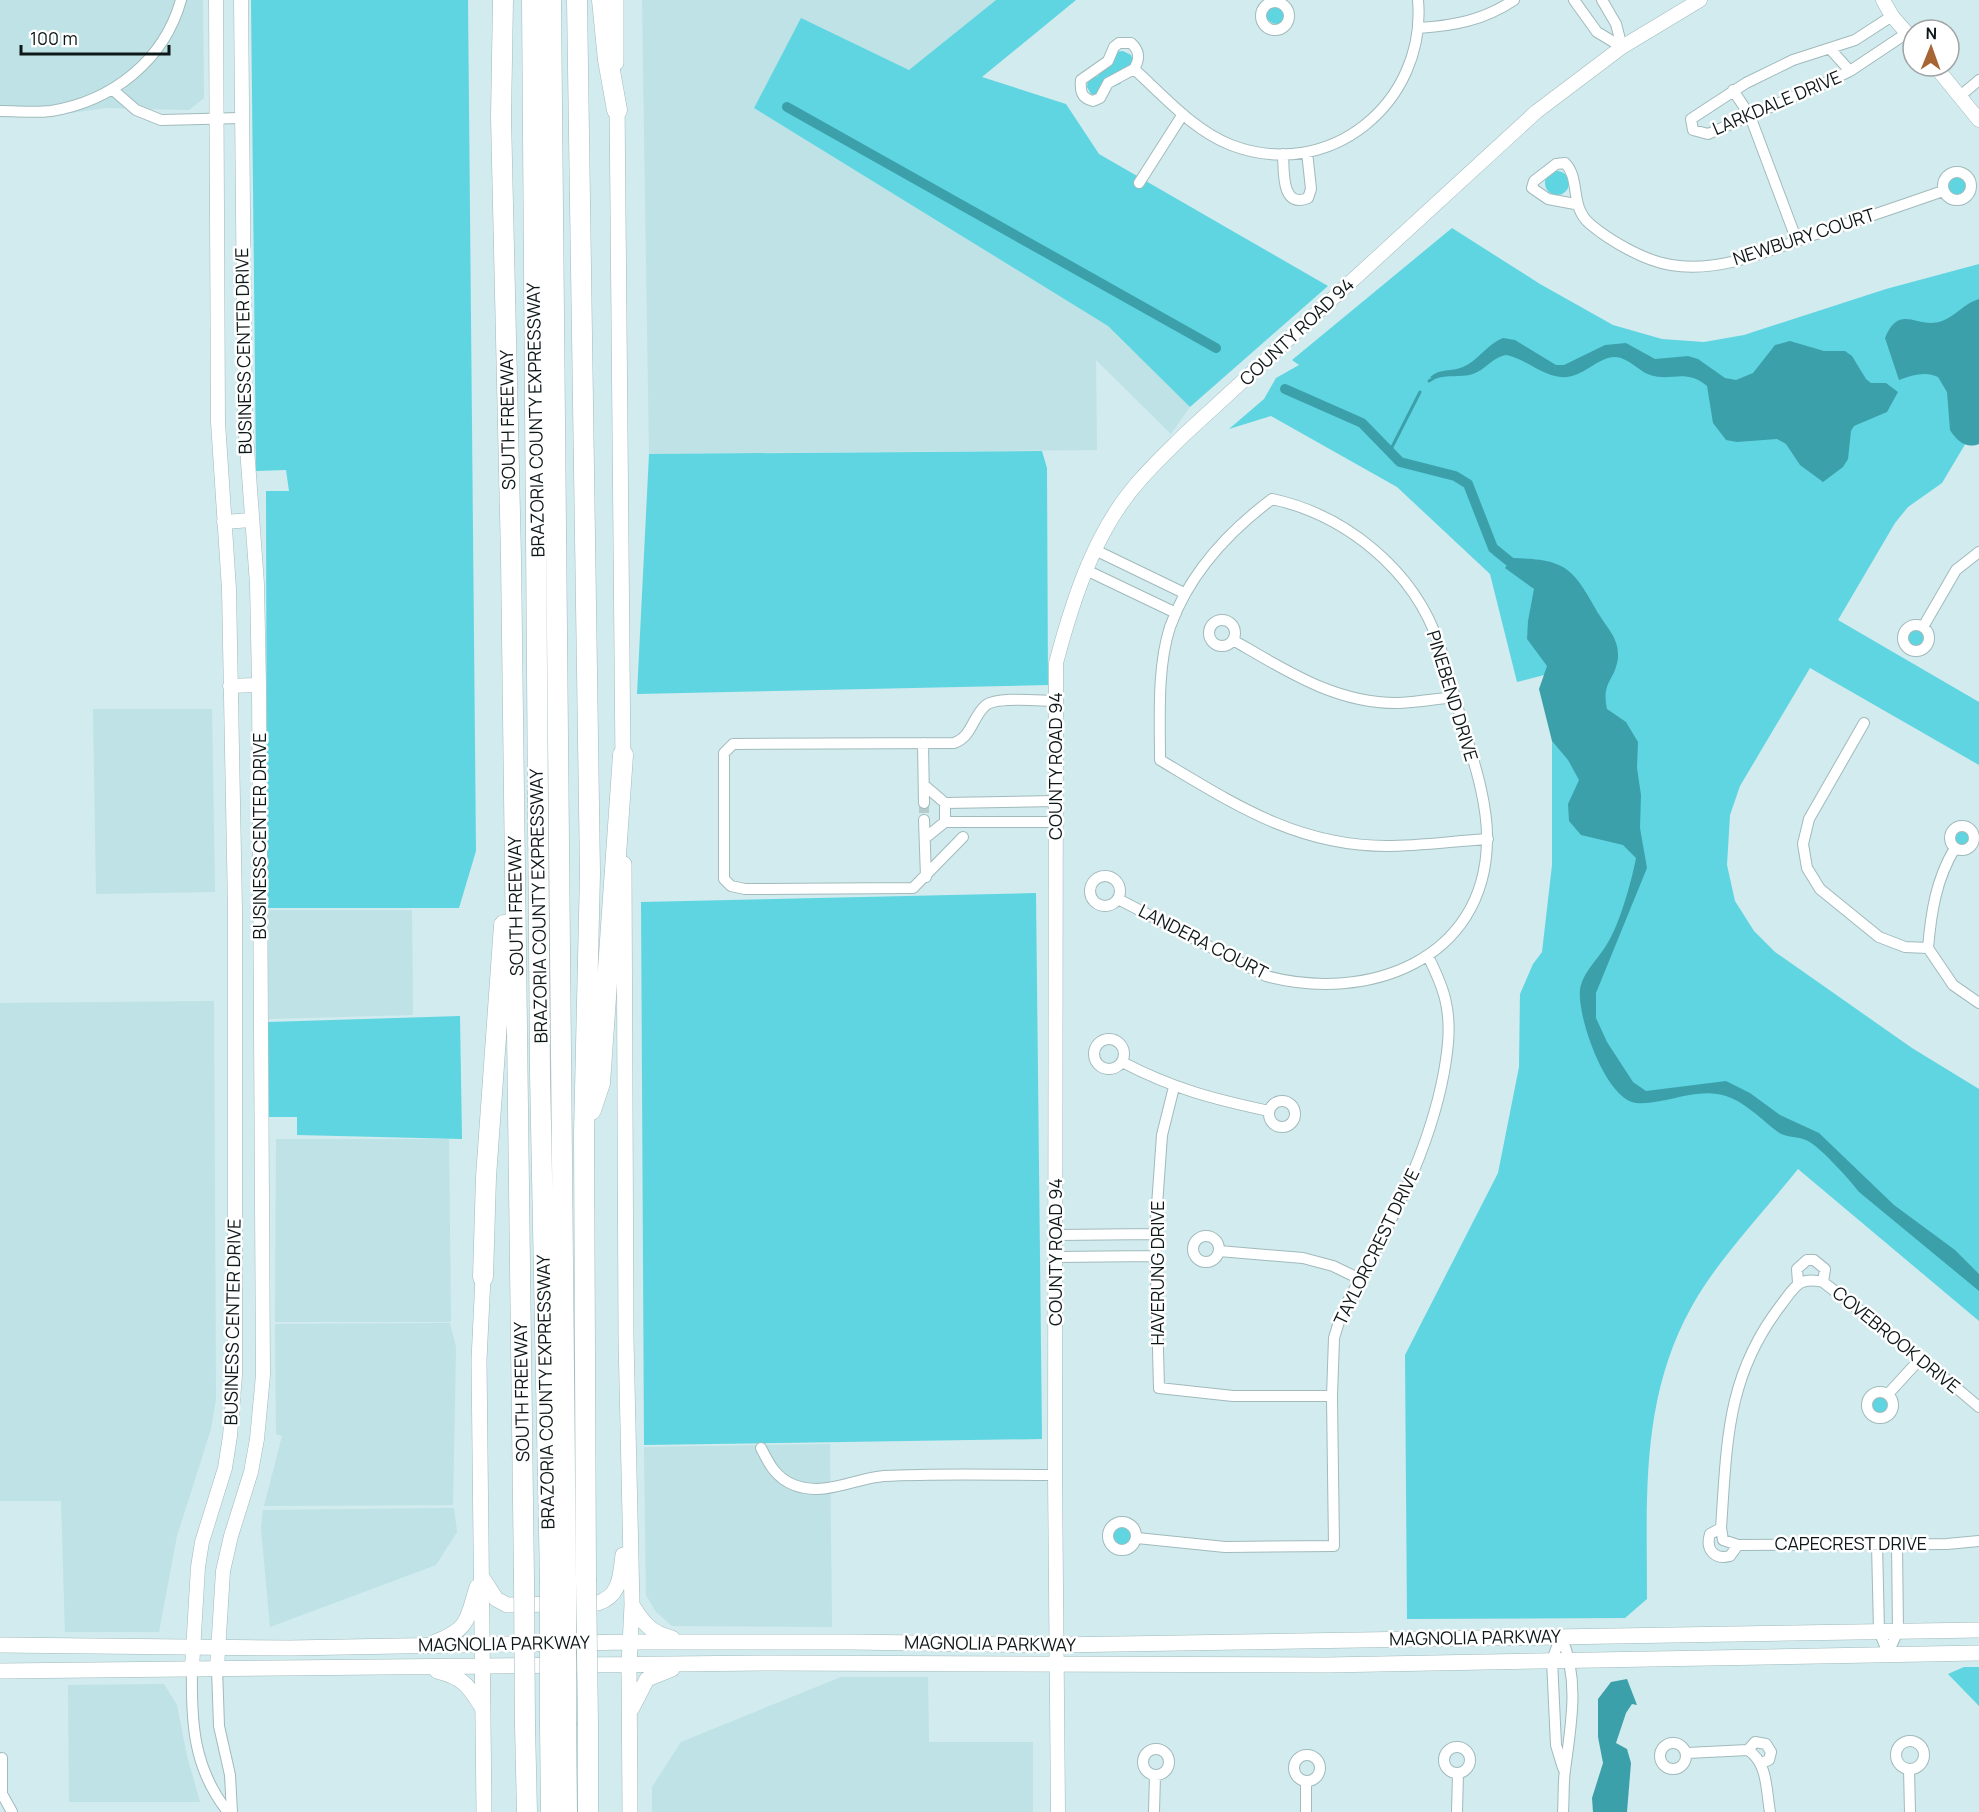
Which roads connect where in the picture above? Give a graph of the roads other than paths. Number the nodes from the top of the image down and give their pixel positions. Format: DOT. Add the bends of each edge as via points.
graph roads {
  1 [pos="181,0"];
  2 [pos="216,0"];
  3 [pos="241,0"];
  4 [pos="491,0"];
  5 [pos="503,0"];
  6 [pos="512,0"];
  7 [pos="532,0"];
  8 [pos="551,0"];
  9 [pos="562,0"];
  10 [pos="577,0"];
  11 [pos="602,0"];
  12 [pos="616,0"];
  13 [pos="1418,0"];
  14 [pos="1514,0"];
  15 [pos="1574,0"];
  16 [pos="1602,0"];
  17 [pos="1700,0"];
  18 [pos="1880,1"];
  19 [pos="1892,16"];
  20 [pos="1901,26"];
  21 [pos="1418,28"];
  22 [pos="1901,41"];
  23 [pos="1622,47"];
  24 [pos="1831,50"];
  25 [pos="1134,69"];
  26 [pos="1850,71"];
  27 [pos="1945,78"];
  28 [pos="1979,80"];
  29 [pos="112,89"];
  30 [pos="1733,90"];
  31 [pos="1960,96"];
  32 [pos="617,110"];
  33 [pos="0,111"];
  34 [pos="1182,114"];
  35 [pos="1750,116"];
  36 [pos="501,117"];
  37 [pos="241,118"];
  38 [pos="217,120"];
  39 [pos="1979,120"];
  40 [pos="1306,152"];
  41 [pos="1283,154"];
  42 [pos="1139,183"];
  43 [pos="1943,191"];
  44 [pos="1575,204"];
  45 [pos="1797,241"];
  46 [pos="578,245"];
  47 [pos="251,520"];
  48 [pos="224,522"];
  49 [pos="1095,550"];
  50 [pos="1979,552"];
  51 [pos="1086,570"];
  52 [pos="1184,593"];
  53 [pos="1176,613"];
  54 [pos="1923,627"];
  55 [pos="1233,640"];
  56 [pos="259,685"];
  57 [pos="230,686"];
  58 [pos="1455,697"];
  59 [pos="1056,701"];
  60 [pos="513,710"];
  61 [pos="1864,723"];
  62 [pos="923,743"];
  63 [pos="623,755"];
  64 [pos="924,785"];
  65 [pos="1056,801"];
  66 [pos="924,803"];
  67 [pos="945,803"];
  68 [pos="924,820"];
  69 [pos="945,822"];
  70 [pos="1056,822"];
  71 [pos="963,837"];
  72 [pos="925,838"];
  73 [pos="1488,839"];
  74 [pos="1955,848"];
  75 [pos="926,877"];
  76 [pos="1118,898"];
  77 [pos="235,909"];
  78 [pos="261,915"];
  79 [pos="1928,948"];
  80 [pos="1428,956"];
  81 [pos="1979,1003"];
  82 [pos="1122,1062"];
  83 [pos="1174,1087"];
  84 [pos="1269,1111"];
  85 [pos="584,1133"];
  86 [pos="236,1138"];
  87 [pos="261,1138"];
  88 [pos="1155,1234"];
  89 [pos="1056,1235"];
  90 [pos="1219,1251"];
  91 [pos="1155,1256"];
  92 [pos="1056,1257"];
  93 [pos="483,1277"];
  94 [pos="1360,1279"];
  95 [pos="1798,1282"];
  96 [pos="1823,1282"];
  97 [pos="1921,1358"];
  98 [pos="235,1375"];
  99 [pos="263,1375"];
  100 [pos="1888,1394"];
  101 [pos="1332,1396"];
  102 [pos="1979,1407"];
  103 [pos="761,1448"];
  104 [pos="1055,1475"];
  105 [pos="631,1520"];
  106 [pos="1721,1528"];
  107 [pos="1137,1538"];
  108 [pos="1979,1541"];
  109 [pos="1877,1544"];
  110 [pos="1897,1544"];
  111 [pos="1738,1545"];
  112 [pos="481,1575"];
  113 [pos="558,1581"];
  114 [pos="632,1605"];
  115 [pos="1979,1630"];
  116 [pos="1878,1631"];
  117 [pos="1898,1631"];
  118 [pos="1561,1636"];
  119 [pos="1305,1641"];
  120 [pos="629,1642"];
  121 [pos="690,1643"];
  122 [pos="924,1643"];
  123 [pos="482,1644"];
  124 [pos="0,1645"];
  125 [pos="427,1645"];
  126 [pos="1057,1645"];
  127 [pos="192,1648"];
  128 [pos="217,1648"];
  129 [pos="1888,1653"];
  130 [pos="1979,1653"];
  131 [pos="1552,1660"];
  132 [pos="1571,1660"];
  133 [pos="857,1663"];
  134 [pos="690,1664"];
  135 [pos="1057,1664"];
  136 [pos="1306,1664"];
  137 [pos="482,1665"];
  138 [pos="629,1665"];
  139 [pos="419,1667"];
  140 [pos="192,1668"];
  141 [pos="217,1668"];
  142 [pos="0,1671"];
  143 [pos="483,1709"];
  144 [pos="629,1716"];
  145 [pos="558,1726"];
  146 [pos="1687,1753"];
  147 [pos="2,1758"];
  148 [pos="1909,1769"];
  149 [pos="1564,1772"];
  150 [pos="1458,1774"];
  151 [pos="1155,1775"];
  152 [pos="1306,1782"];
  153 [pos="12,1812"];
  154 [pos="230,1812"];
  155 [pos="484,1812"];
  156 [pos="526,1812"];
  157 [pos="551,1812"];
  158 [pos="567,1812"];
  159 [pos="588,1812"];
  160 [pos="630,1812"];
  161 [pos="1058,1812"];
  162 [pos="1154,1812"];
  163 [pos="1306,1812"];
  164 [pos="1457,1812"];
  165 [pos="1563,1812"];
  166 [pos="1770,1812"];
  167 [pos="1910,1812"];
  1 -- 29 [label="street" via="159,49 132,77"];
  2 -- 38 [label="street, BUSINESS CENTER DRIVE"];
  3 -- 37 [label="street, BUSINESS CENTER DRIVE"];
  4 -- 36 [label="highway"];
  5 -- 36 [label="highway, SOUTH FREEWAY"];
  6 -- 36 [label="highway"];
  7 -- 113 [label="highway, BRAZORIA COUNTY EXPRESSWAY" via="540,1050"];
  8 -- 113 [label="highway, BRAZORIA COUNTY EXPRESSWAY"];
  9 -- 46 [label="highway" via="569,219"];
  10 -- 46 [label="highway"];
  11 -- 32 [label="highway"];
  12 -- 32 [label="main road"];
  13 -- 21 [label="street"];
  14 -- 21 [label="street" via="1481,19"];
  15 -- 23 [label="street" via="1597,32"];
  16 -- 23 [label="street" via="1616,24"];
  17 -- 23 [label="street, COUNTY ROAD 94"];
  18 -- 19 [label="street"];
  19 -- 20 [label="street"];
  19 -- 24 [label="street, LARKDALE DRIVE"];
  21 -- 40 [label="street" via="1404,79 1382,111 1341,141"];
  22 -- 26 [label="street, LARKDALE DRIVE"];
  23 -- 49 [label="street, COUNTY ROAD 94" via="1536,112 1185,434 1138,481"];
  24 -- 26 [label="street, LARKDALE DRIVE"];
  24 -- 30 [label="street, LARKDALE DRIVE" via="1793,60"];
  25 -- 25 [label="street" via="1108,82 1100,98 1086,99 1081,92 1084,75 1108,61 1119,43 1131,43 1137,48 1139,57"];
  25 -- 34 [label="street"];
  26 -- 35 [label="street, LARKDALE DRIVE"];
  27 -- 31 [label="street"];
  28 -- 31 [label="street"];
  29 -- 33 [label="street" via="62,109"];
  29 -- 38 [label="street" via="136,110 161,120"];
  30 -- 35 [label="street"];
  30 -- 35 [label="street, LARKDALE DRIVE" via="1691,119 1693,130 1708,134"];
  31 -- 39 [label="street"];
  32 -- 63 [label="main road"];
  34 -- 41 [label="street" via="1231,145"];
  34 -- 42 [label="street"];
  35 -- 45 [label="street"];
  36 -- 60 [label="highway, SOUTH FREEWAY"];
  37 -- 38 [label="street"];
  37 -- 47 [label="street, BUSINESS CENTER DRIVE" via="245,421"];
  38 -- 48 [label="street, BUSINESS CENTER DRIVE" via="218,422"];
  40 -- 41 [label="street"];
  40 -- 41 [label="street" via="1311,189 1308,198 1301,201 1286,192"];
  43 -- 45 [label="street, NEWBURY COURT"];
  44 -- 44 [label="street" via="1571,169 1565,163 1556,164 1534,181 1532,188 1539,196"];
  44 -- 45 [label="street, NEWBURY COURT" via="1589,223 1645,259 1671,265 1697,267 1741,261"];
  46 -- 85 [label="highway" via="590,862"];
  47 -- 48 [label="street"];
  47 -- 56 [label="street, BUSINESS CENTER DRIVE"];
  48 -- 57 [label="street, BUSINESS CENTER DRIVE"];
  49 -- 51 [label="street, COUNTY ROAD 94"];
  49 -- 52 [label="street"];
  50 -- 54 [label="street" via="1956,570"];
  51 -- 53 [label="street"];
  51 -- 59 [label="street, COUNTY ROAD 94" via="1056,663"];
  52 -- 53 [label="street"];
  52 -- 58 [label="street, PINEBEND DRIVE" via="1230,534 1272,499 1302,505 1343,526 1398,575 1430,623"];
  53 -- 73 [label="street" via="1162,674 1160,760 1261,819 1307,835 1387,846"];
  55 -- 58 [label="street" via="1304,681 1348,697 1399,703"];
  56 -- 57 [label="street"];
  56 -- 78 [label="street, BUSINESS CENTER DRIVE"];
  57 -- 77 [label="street, BUSINESS CENTER DRIVE"];
  58 -- 73 [label="street, PINEBEND DRIVE" via="1473,761"];
  59 -- 62 [label="street" via="996,701 986,705 963,740"];
  59 -- 65 [label="street, COUNTY ROAD 94"];
  60 -- 93 [label="highway"];
  60 -- 156 [label="highway, SOUTH FREEWAY, bridge"];
  61 -- 79 [label="street" via="1809,819 1803,844 1807,868 1820,889 1879,937 1905,947"];
  62 -- 64 [label="street"];
  62 -- 75 [label="street" via="733,744 724,753 724,879 731,886 744,889 914,888"];
  63 -- 85 [label="highway" via="600,1083"];
  63 -- 105 [label="main road" via="626,1338"];
  64 -- 66 [label="street"];
  64 -- 67 [label="street"];
  65 -- 67 [label="street"];
  65 -- 70 [label="street, COUNTY ROAD 94"];
  67 -- 69 [label="street"];
  68 -- 72 [label="street"];
  69 -- 70 [label="street"];
  69 -- 72 [label="street"];
  70 -- 89 [label="street, COUNTY ROAD 94"];
  71 -- 75 [label="street"];
  72 -- 75 [label="street"];
  73 -- 80 [label="street, PINEBEND DRIVE" via="1483,876 1469,911 1444,943"];
  74 -- 79 [label="street" via="1937,889"];
  76 -- 80 [label="street, LANDERA COURT" via="1247,968 1289,982 1357,983 1401,970"];
  77 -- 78 [label="street"];
  77 -- 86 [label="street, BUSINESS CENTER DRIVE"];
  78 -- 87 [label="street, BUSINESS CENTER DRIVE"];
  79 -- 81 [label="street" via="1953,985"];
  80 -- 94 [label="street, TAYLORCREST DRIVE" via="1440,979 1449,1023 1442,1084 1412,1178"];
  82 -- 83 [label="street"];
  83 -- 84 [label="street" via="1228,1104"];
  83 -- 88 [label="street, HAVERUNG DRIVE" via="1162,1135"];
  85 -- 159 [label="highway, bridge"];
  86 -- 87 [label="street"];
  86 -- 98 [label="street, BUSINESS CENTER DRIVE"];
  87 -- 99 [label="street, BUSINESS CENTER DRIVE"];
  88 -- 89 [label="street"];
  88 -- 91 [label="street, HAVERUNG DRIVE"];
  89 -- 92 [label="street, COUNTY ROAD 94"];
  90 -- 94 [label="street" via="1304,1258"];
  91 -- 92 [label="street"];
  91 -- 101 [label="street, HAVERUNG DRIVE" via="1159,1388 1233,1396"];
  92 -- 104 [label="street, COUNTY ROAD 94"];
  93 -- 112 [label="main road" via="479,1360"];
  94 -- 101 [label="street, TAYLORCREST DRIVE" via="1336,1328"];
  95 -- 96 [label="street, COVEBROOK DRIVE"];
  95 -- 96 [label="street" via="1797,1269 1807,1260 1821,1263 1825,1269"];
  95 -- 106 [label="street" via="1762,1333 1740,1380 1728,1433"];
  96 -- 97 [label="street, COVEBROOK DRIVE"];
  97 -- 100 [label="street"];
  97 -- 102 [label="street, COVEBROOK DRIVE"];
  98 -- 99 [label="street"];
  98 -- 127 [label="street, BUSINESS CENTER DRIVE" via="225,1468 198,1567"];
  99 -- 128 [label="street, BUSINESS CENTER DRIVE" via="251,1472 223,1571"];
  101 -- 107 [label="street, TAYLORCREST DRIVE" via="1334,1546 1225,1546"];
  103 -- 104 [label="street" via="772,1470 803,1487 841,1488 886,1476"];
  104 -- 126 [label="street, COUNTY ROAD 94"];
  105 -- 112 [label="main road" via="621,1578 609,1599 598,1604 507,1605 496,1599"];
  105 -- 114 [label="main road"];
  106 -- 111 [label="street, CAPECREST DRIVE" via="1723,1540"];
  106 -- 111 [label="street" via="1714,1530 1708,1541 1712,1553 1724,1558"];
  108 -- 110 [label="street, CAPECREST DRIVE"];
  109 -- 110 [label="street, CAPECREST DRIVE"];
  109 -- 111 [label="street, CAPECREST DRIVE"];
  109 -- 116 [label="street"];
  110 -- 117 [label="street"];
  112 -- 123 [label="main road"];
  112 -- 125 [label="main road" via="463,1628"];
  113 -- 145 [label="highway, BRAZORIA COUNTY EXPRESSWAY, bridge"];
  114 -- 120 [label="main road"];
  114 -- 121 [label="main road" via="644,1624 658,1635"];
  115 -- 117 [label="main road, MAGNOLIA PARKWAY"];
  116 -- 117 [label="main road, MAGNOLIA PARKWAY"];
  116 -- 118 [label="main road, MAGNOLIA PARKWAY"];
  116 -- 129 [label="street"];
  117 -- 129 [label="street"];
  118 -- 119 [label="main road, MAGNOLIA PARKWAY"];
  118 -- 131 [label="street"];
  118 -- 132 [label="street"];
  119 -- 126 [label="main road, MAGNOLIA PARKWAY"];
  119 -- 136 [label="main road"];
  120 -- 121 [label="main road, MAGNOLIA PARKWAY"];
  120 -- 123 [label="main road, MAGNOLIA PARKWAY"];
  120 -- 138 [label="main road"];
  121 -- 122 [label="main road, MAGNOLIA PARKWAY"];
  122 -- 126 [label="main road, MAGNOLIA PARKWAY"];
  122 -- 133 [label="main road" via="870,1652"];
  123 -- 125 [label="main road, MAGNOLIA PARKWAY"];
  123 -- 137 [label="main road"];
  124 -- 127 [label="main road, MAGNOLIA PARKWAY"];
  125 -- 128 [label="main road, MAGNOLIA PARKWAY"];
  126 -- 135 [label="street, COUNTY ROAD 94"];
  127 -- 128 [label="main road, MAGNOLIA PARKWAY"];
  127 -- 140 [label="street, BUSINESS CENTER DRIVE"];
  128 -- 141 [label="street, BUSINESS CENTER DRIVE"];
  129 -- 130 [label="main road, MAGNOLIA PARKWAY"];
  129 -- 132 [label="main road, MAGNOLIA PARKWAY"];
  131 -- 132 [label="main road, MAGNOLIA PARKWAY"];
  131 -- 136 [label="main road, MAGNOLIA PARKWAY"];
  131 -- 149 [label="street" via="1556,1745"];
  132 -- 149 [label="street" via="1571,1726"];
  133 -- 134 [label="main road, MAGNOLIA PARKWAY"];
  133 -- 135 [label="main road, MAGNOLIA PARKWAY"];
  134 -- 138 [label="main road, MAGNOLIA PARKWAY"];
  134 -- 144 [label="main road" via="647,1679"];
  135 -- 136 [label="main road, MAGNOLIA PARKWAY"];
  135 -- 161 [label="street, COUNTY ROAD 94"];
  137 -- 138 [label="main road, MAGNOLIA PARKWAY"];
  137 -- 139 [label="main road, MAGNOLIA PARKWAY"];
  137 -- 143 [label="main road"];
  138 -- 144 [label="main road"];
  139 -- 141 [label="main road, MAGNOLIA PARKWAY"];
  139 -- 143 [label="main road" via="467,1683"];
  140 -- 141 [label="main road, MAGNOLIA PARKWAY"];
  140 -- 142 [label="main road, MAGNOLIA PARKWAY"];
  140 -- 154 [label="street" via="196,1746 211,1790"];
  141 -- 154 [label="street" via="219,1726 230,1775"];
  143 -- 155 [label="main road"];
  144 -- 160 [label="main road"];
  145 -- 157 [label="highway, BRAZORIA COUNTY EXPRESSWAY"];
  145 -- 158 [label="highway, BRAZORIA COUNTY EXPRESSWAY"];
  146 -- 166 [label="street" via="1748,1750 1755,1742 1766,1744 1772,1752 1769,1760 1761,1763"];
  147 -- 153 [label="street" via="2,1794"];
  148 -- 167 [label="street"];
  149 -- 165 [label="street"];
  150 -- 164 [label="street"];
  151 -- 162 [label="street"];
  152 -- 163 [label="street"];
}
